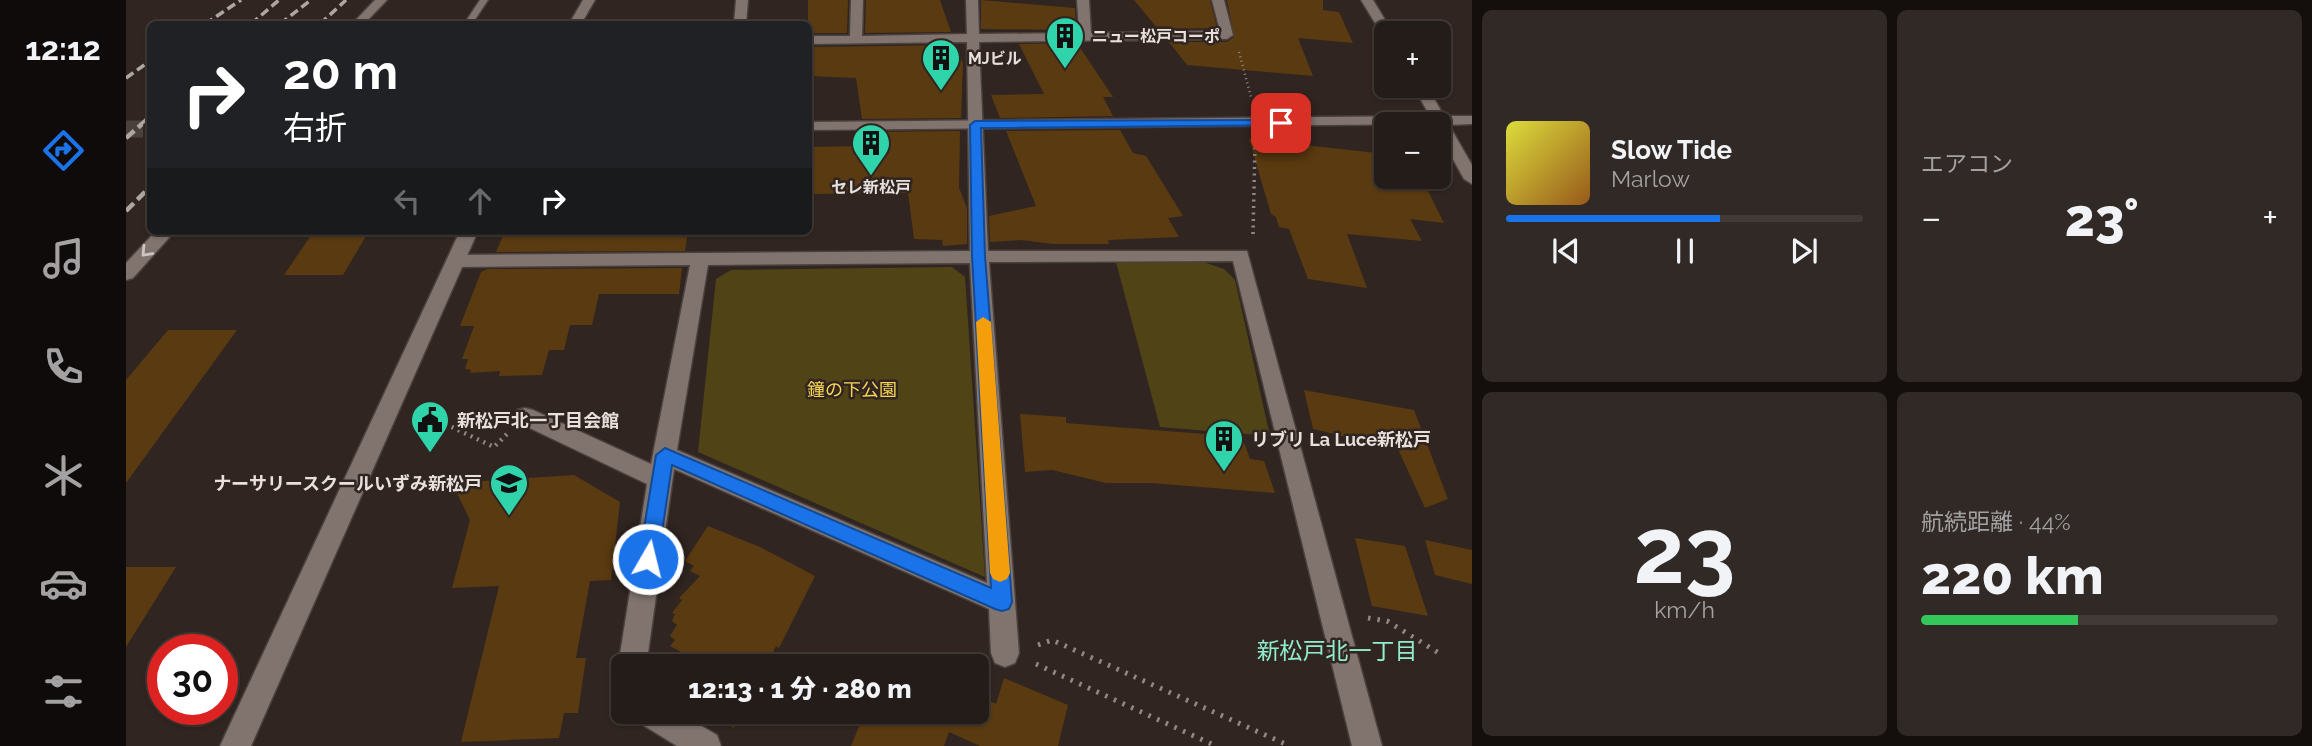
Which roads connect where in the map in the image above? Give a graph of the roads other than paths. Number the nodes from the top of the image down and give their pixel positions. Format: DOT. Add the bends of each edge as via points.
graph roads {
  1 [pos="381,0"];
  2 [pos="484,0"];
  3 [pos="589,0"];
  4 [pos="742,0"];
  5 [pos="857,0"];
  6 [pos="972,0"];
  7 [pos="1083,0"];
  8 [pos="1218,0"];
  9 [pos="1367,0"];
  10 [pos="361,21"];
  11 [pos="470,21"];
  12 [pos="578,21"];
  13 [pos="740,21"];
  14 [pos="1380,21"];
  15 [pos="1085,37"];
  16 [pos="973,39"];
  17 [pos="812,40"];
  18 [pos="856,40"];
  19 [pos="1472,120"];
  20 [pos="1451,121"];
  21 [pos="1374,122"];
  22 [pos="975,125"];
  23 [pos="812,126"];
  24 [pos="1451,142"];
  25 [pos="1472,179"];
  26 [pos="162,235"];
  27 [pos="467,235"];
  28 [pos="979,256"];
  29 [pos="700,259"];
  30 [pos="455,261"];
  31 [pos="126,274"];
  32 [pos="525,416"];
  33 [pos="662,467"];
  34 [pos="1002,602"];
  35 [pos="1005,653"];
  36 [pos="634,654"];
  37 [pos="668,724"];
  38 [pos="235,746"];
  39 [pos="706,746"];
  40 [pos="1367,746"];
  1 -- 10 [label="street"];
  2 -- 11 [label="lane"];
  3 -- 12 [label="street"];
  4 -- 13 [label="street"];
  5 -- 18 [label="street"];
  6 -- 16 [label="street"];
  7 -- 15 [label="street"];
  8 -- 15 [label="street" via="1227,34"];
  9 -- 14 [label="street"];
  15 -- 16 [label="street"];
  16 -- 18 [label="street"];
  16 -- 22 [label="street"];
  17 -- 18 [label="street"];
  19 -- 20 [label="street"];
  21 -- 22 [label="street"];
  22 -- 23 [label="street"];
  22 -- 28 [label="street"];
  24 -- 25 [label="street"];
  26 -- 31 [label="street, one-way"];
  27 -- 30 [label="street"];
  28 -- 29 [label="street"];
  28 -- 34 [label="street"];
  28 -- 40 [label="street" via="1241,255"];
  29 -- 30 [label="street"];
  29 -- 33 [label="street"];
  30 -- 38 [label="street"];
  32 -- 33 [label="street"];
  33 -- 34 [label="street"];
  33 -- 36 [label="street"];
  34 -- 35 [label="street"];
  37 -- 39 [label="street"];
}
